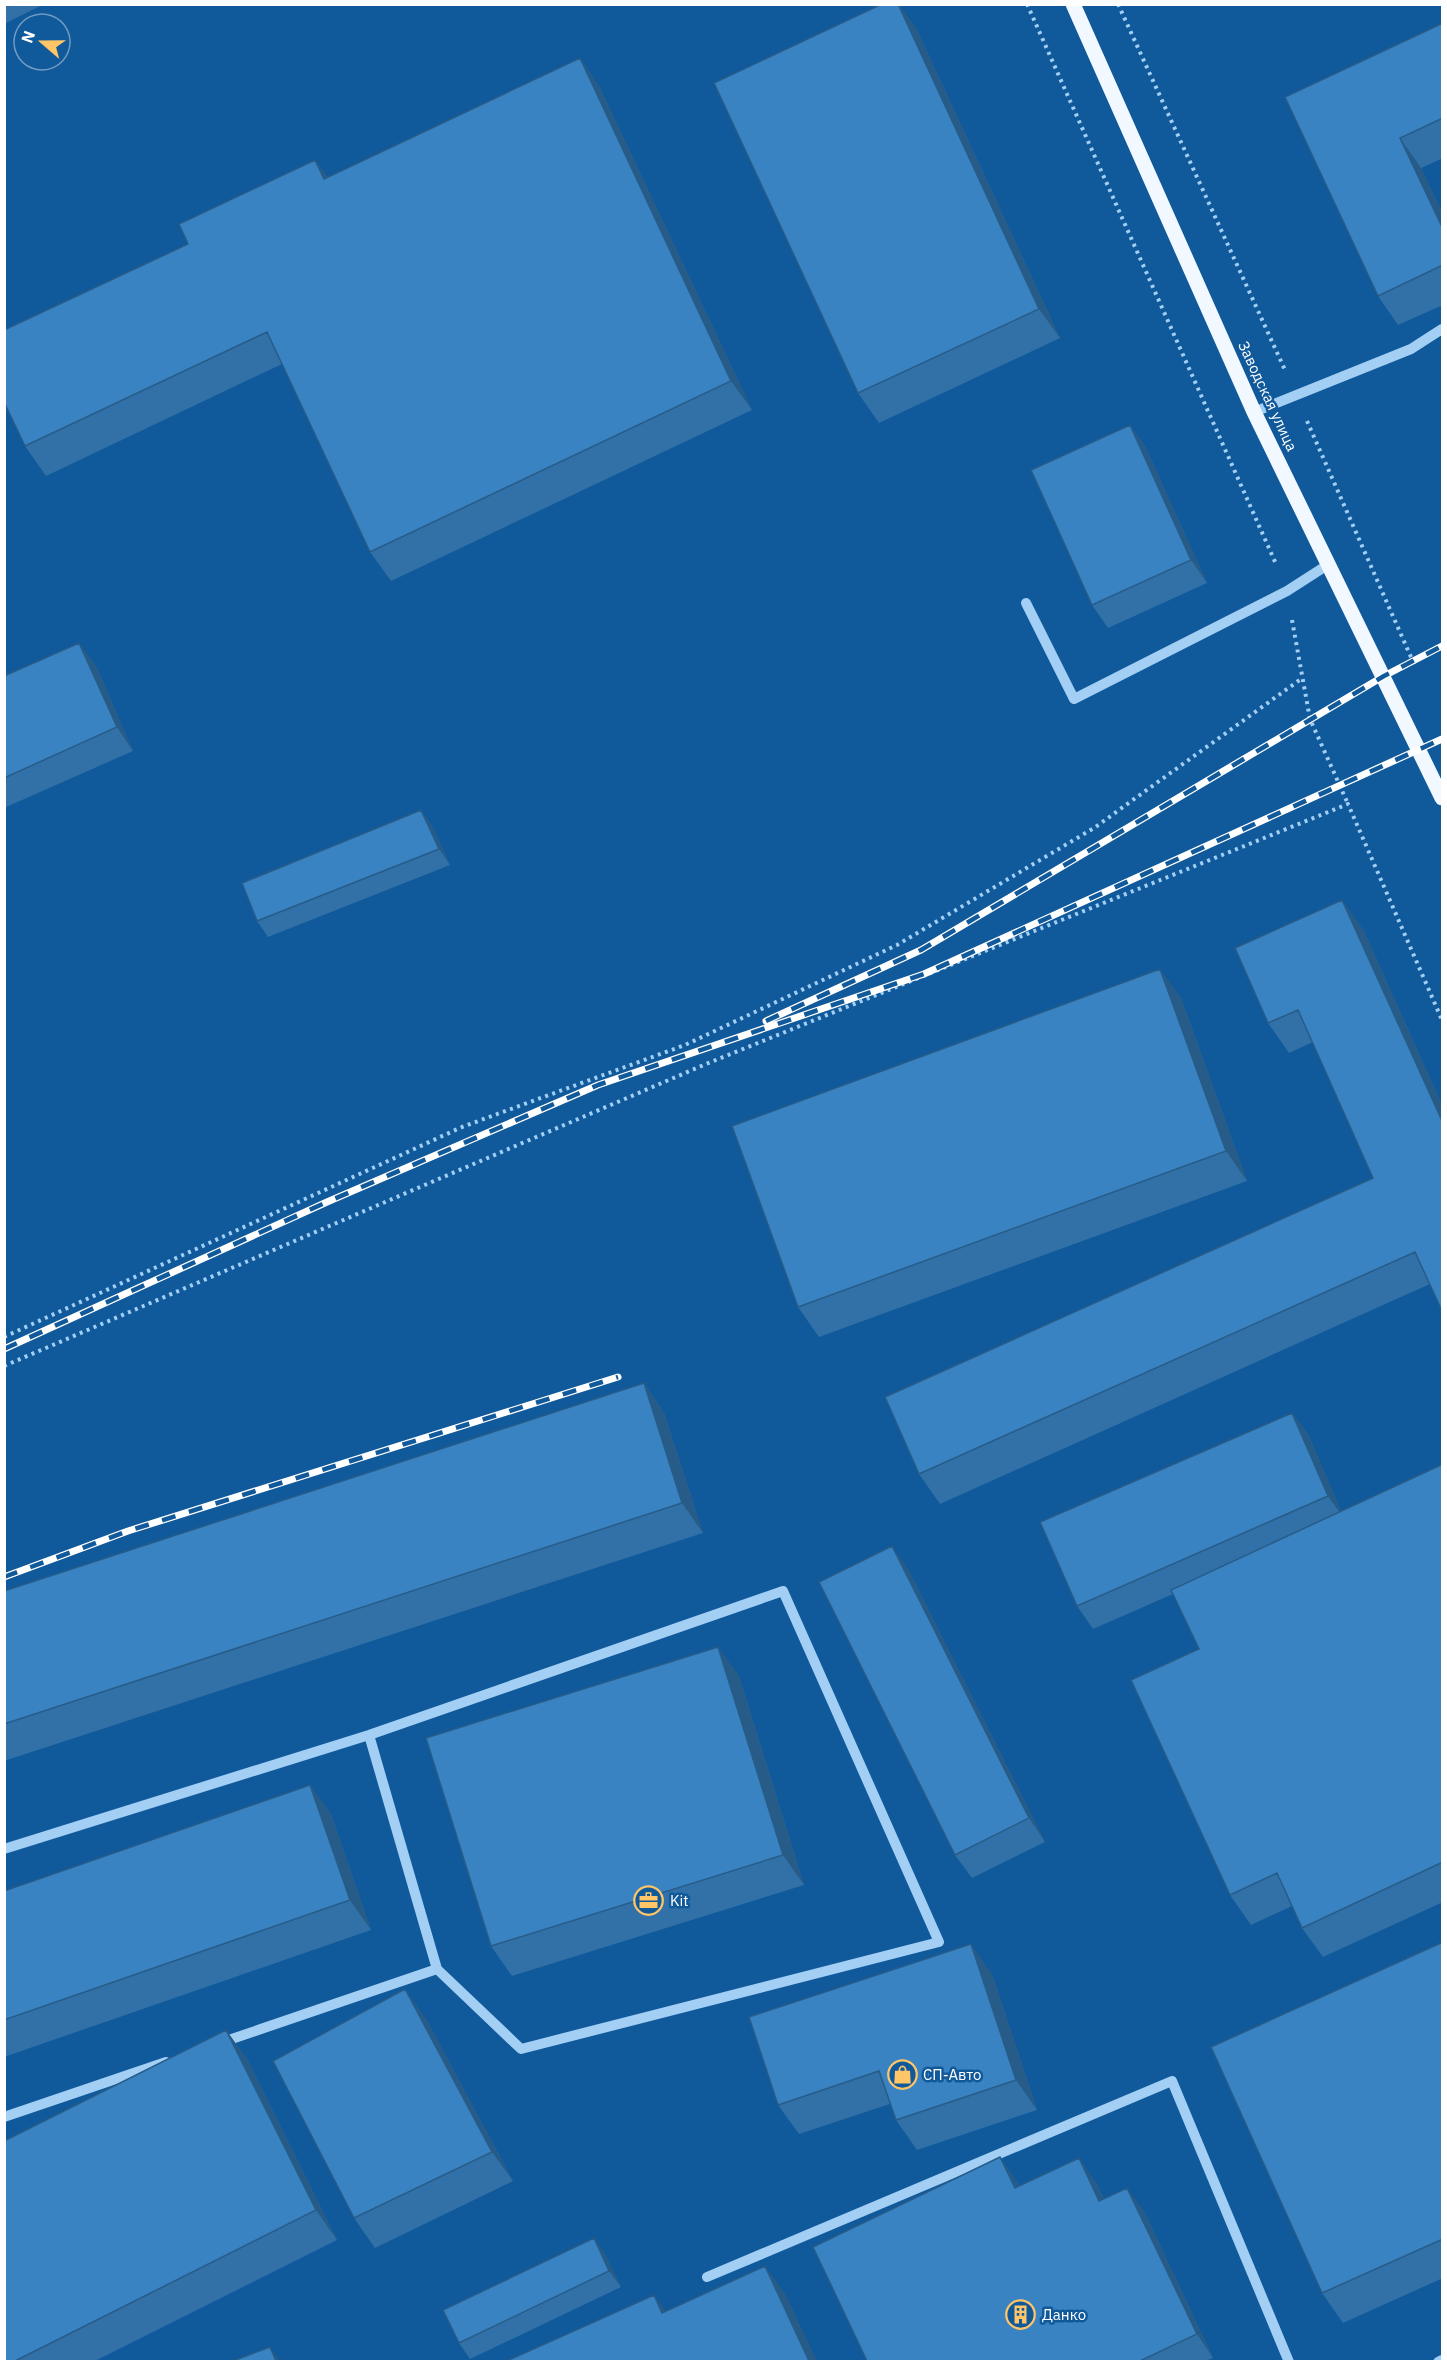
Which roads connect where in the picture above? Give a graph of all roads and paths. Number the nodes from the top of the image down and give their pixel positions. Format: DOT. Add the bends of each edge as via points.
graph roads {
  1 [pos="1027,4"];
  2 [pos="1073,4"];
  3 [pos="1443,329"];
  4 [pos="1254,412"];
  5 [pos="1329,564"];
  6 [pos="1287,591"];
  7 [pos="1026,603"];
  8 [pos="1301,679"];
  9 [pos="1443,798"];
  10 [pos="1348,804"];
  11 [pos="1443,1020"];
  12 [pos="4,1337"];
  13 [pos="4,1366"];
  14 [pos="369,1736"];
  15 [pos="4,1849"];
  16 [pos="436,1969"];
  17 [pos="204,2049"];
  18 [pos="182,2056"];
  19 [pos="4,2117"];
  20 [pos="707,2277"];
  21 [pos="1289,2361"];
  1 -- 6 [label="path"];
  2 -- 4 [label="main road, Заводская улица"];
  3 -- 4 [label="street" via="1410,350"];
  4 -- 5 [label="main road, Заводская улица"];
  5 -- 6 [label="street"];
  5 -- 9 [label="main road, Заводская улица"];
  6 -- 7 [label="street" via="1074,699"];
  6 -- 8 [label="path"];
  8 -- 10 [label="path" via="1310,719"];
  8 -- 12 [label="path" via="1094,828 897,945 685,1045 462,1127"];
  10 -- 11 [label="path"];
  10 -- 13 [label="path" via="706,1064"];
  14 -- 15 [label="street"];
  14 -- 16 [label="street"];
  14 -- 16 [label="street" via="783,1591 939,1942 521,2049"];
  16 -- 17 [label="street"];
  18 -- 19 [label="street"];
  20 -- 21 [label="street" via="1172,2081"];
}
